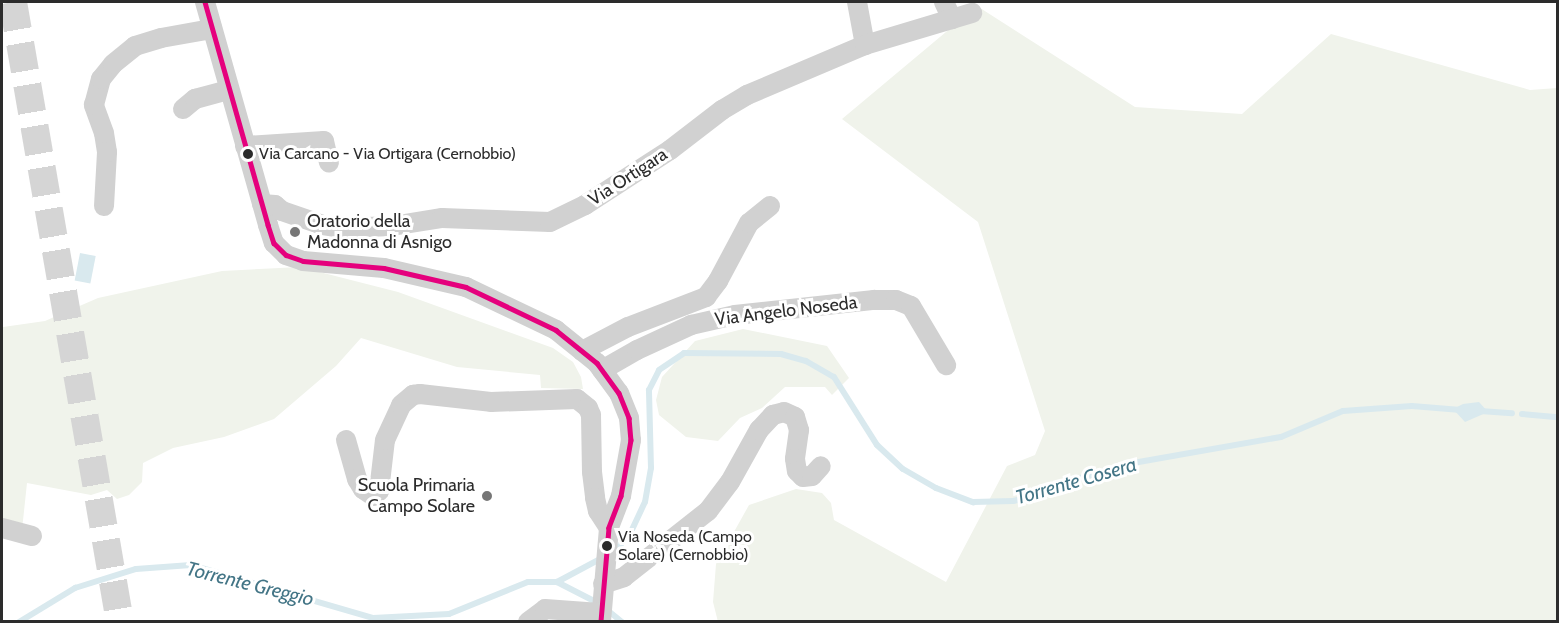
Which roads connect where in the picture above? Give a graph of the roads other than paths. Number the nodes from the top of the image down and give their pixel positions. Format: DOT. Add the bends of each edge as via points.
graph roads {
  1 [pos="205,2"];
  2 [pos="857,2"];
  3 [pos="948,10"];
  4 [pos="972,13"];
  5 [pos="212,29"];
  6 [pos="865,45"];
  7 [pos="230,90"];
  8 [pos="183,109"];
  9 [pos="245,146"];
  10 [pos="329,162"];
  11 [pos="262,204"];
  12 [pos="104,206"];
  13 [pos="770,206"];
  14 [pos="582,351"];
  15 [pos="946,365"];
  16 [pos="602,370"];
  17 [pos="346,440"];
  18 [pos="821,466"];
  19 [pos="2,528"];
  20 [pos="609,528"];
  21 [pos="32,536"];
  22 [pos="602,597"];
  23 [pos="528,621"];
  1 -- 5 [label="street"];
  2 -- 6 [label="street"];
  3 -- 4 [label="street, Via Ortigara"];
  3 -- 6 [label="street, Via Ortigara"];
  5 -- 7 [label="street"];
  5 -- 12 [label="street" via="135,46 113,63 101,79 93,105 107,152"];
  6 -- 11 [label="street, Via Ortigara" via="747,95 585,206 550,222 442,218 342,228"];
  7 -- 8 [label="street" via="195,99"];
  7 -- 9 [label="street"];
  9 -- 10 [label="street" via="324,141"];
  9 -- 11 [label="street"];
  11 -- 14 [label="street" via="274,243 303,261 384,268 466,287 556,330"];
  13 -- 14 [label="street" via="749,223 706,297 628,327"];
  14 -- 16 [label="street"];
  15 -- 16 [label="street, Via Angelo Noseda" via="911,306 896,300 874,300 735,315 691,325"];
  16 -- 20 [label="street" via="622,401 631,440 621,496"];
  17 -- 20 [label="street" via="357,479 373,496 379,491 386,440 401,405 413,395 491,402 577,399 591,415 594,489 598,511"];
  18 -- 22 [label="street" via="812,476 803,477 797,471 799,430 795,417 784,412 773,415 759,430 730,482 708,511"];
  19 -- 21 [label="street"];
  20 -- 22 [label="street"];
  22 -- 23 [label="street" via="545,609"];
}
